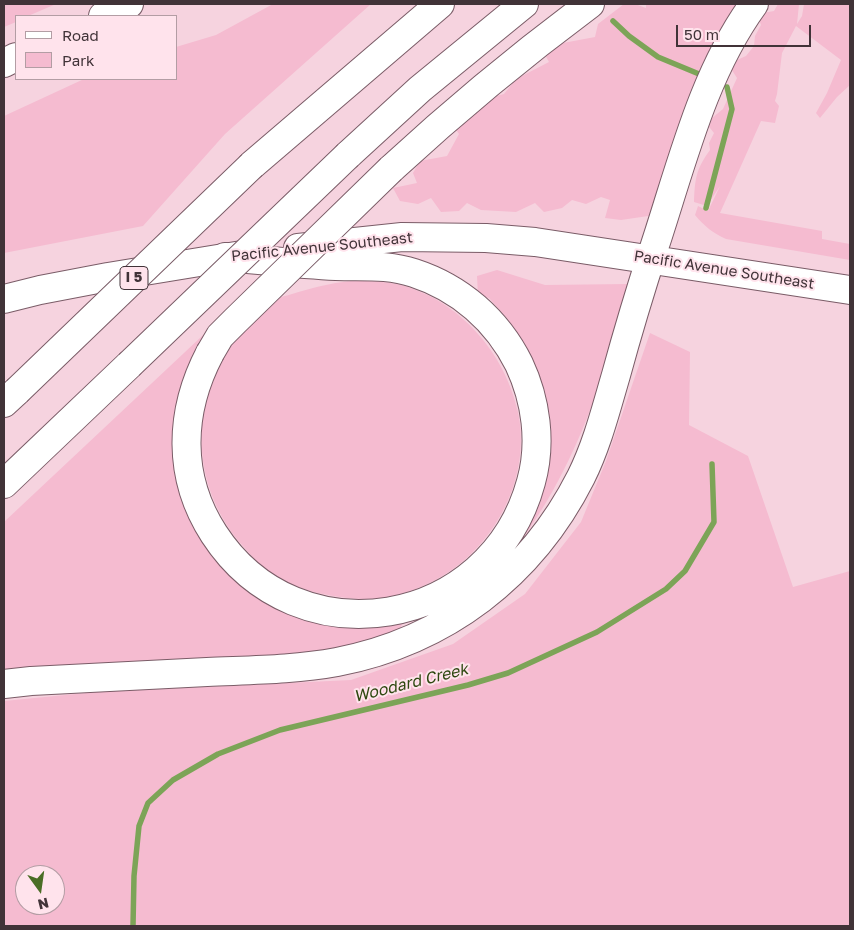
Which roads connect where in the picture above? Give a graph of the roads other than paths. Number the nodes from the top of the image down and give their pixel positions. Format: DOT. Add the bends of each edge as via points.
graph roads {
  1 [pos="129,4"];
  2 [pos="440,4"];
  3 [pos="524,4"];
  4 [pos="590,4"];
  5 [pos="754,4"];
  6 [pos="105,15"];
  7 [pos="225,257"];
  8 [pos="651,259"];
  9 [pos="850,290"];
  10 [pos="4,299"];
  11 [pos="10,397"];
  12 [pos="4,484"];
  13 [pos="4,684"];
  1 -- 6 [label="main road"];
  2 -- 11 [label="main road, I 5, bridge" via="252,166"];
  3 -- 12 [label="main road, bridge" via="420,89 348,155"];
  4 -- 7 [label="main road, bridge" via="526,51 444,120 391,169 235,321 220,336 199,373 188,412 186,448 193,489 209,526 231,556 277,592 314,608 373,614 418,605 463,582 507,537 527,496 534,472 536,428 533,406 525,376 501,334 464,298 413,272 376,265 339,266"];
  5 -- 8 [label="main road" via="740,24 710,84"];
  7 -- 8 [label="main road, Pacific Avenue Southeast" via="367,240 445,237 535,242"];
  7 -- 10 [label="main road, Pacific Avenue Southeast"];
  8 -- 9 [label="main road, Pacific Avenue Southeast"];
  8 -- 13 [label="main road" via="602,420 582,474 564,508 521,564 468,609 405,642 334,662 290,668"];
}
